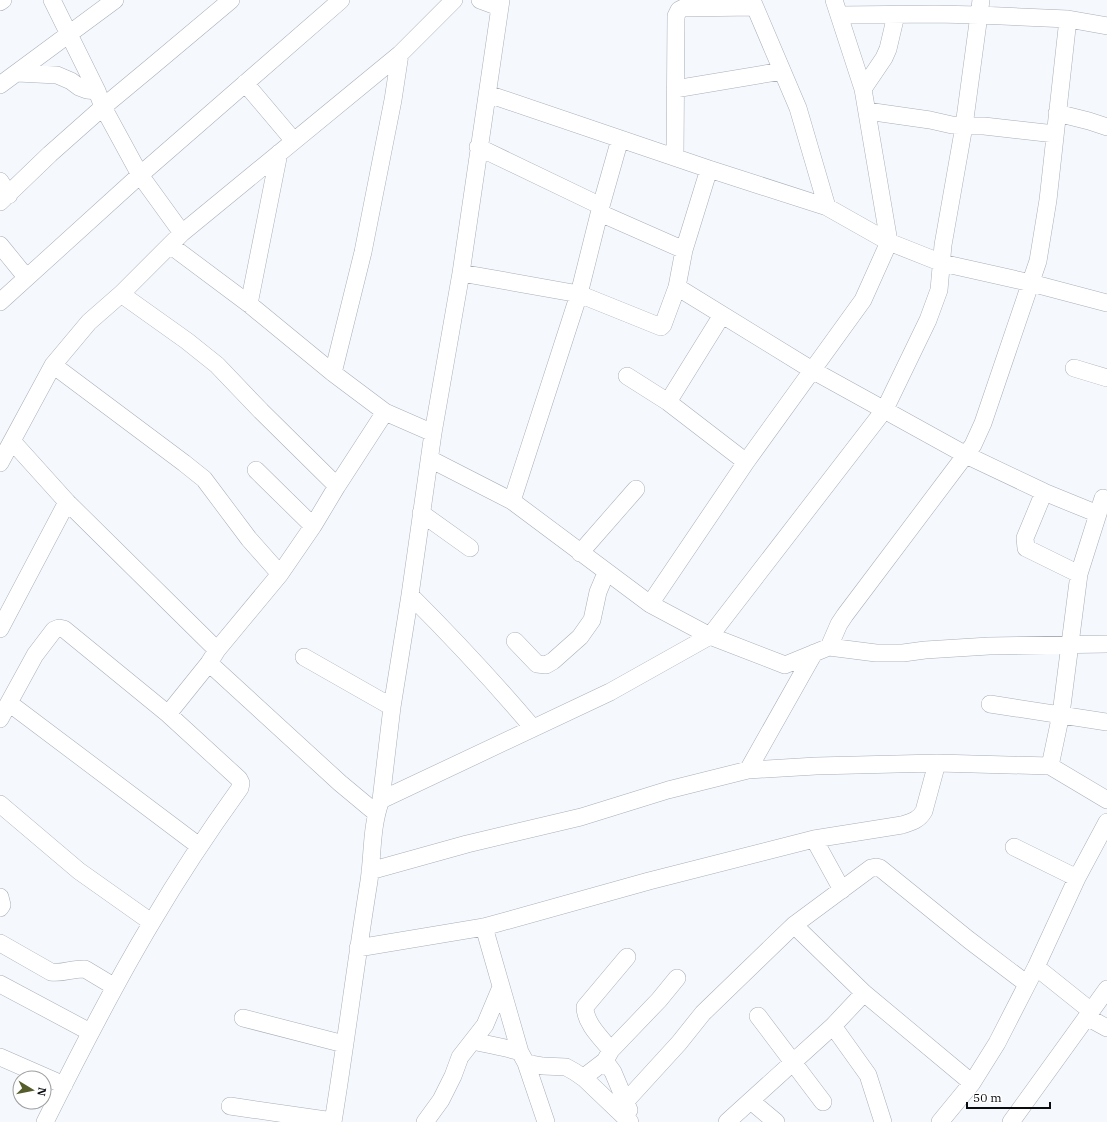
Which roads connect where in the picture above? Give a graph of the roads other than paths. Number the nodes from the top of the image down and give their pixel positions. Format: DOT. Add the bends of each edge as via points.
graph roads {
  1 [pos="3,0"];
  2 [pos="52,0"];
  3 [pos="115,0"];
  4 [pos="231,0"];
  5 [pos="341,0"];
  6 [pos="454,0"];
  7 [pos="480,0"];
  8 [pos="0,2"];
  9 [pos="500,3"];
  10 [pos="753,3"];
  11 [pos="836,7"];
  12 [pos="980,8"];
  13 [pos="896,15"];
  14 [pos="1068,19"];
  15 [pos="1107,26"];
  16 [pos="69,34"];
  17 [pos="400,54"];
  18 [pos="782,71"];
  19 [pos="16,73"];
  20 [pos="246,83"];
  21 [pos="0,85"];
  22 [pos="675,89"];
  23 [pos="863,89"];
  24 [pos="488,94"];
  25 [pos="100,99"];
  26 [pos="867,111"];
  27 [pos="1057,113"];
  28 [pos="964,126"];
  29 [pos="1107,127"];
  30 [pos="1055,134"];
  31 [pos="620,139"];
  32 [pos="294,141"];
  33 [pos="478,147"];
  34 [pos="279,153"];
  35 [pos="675,157"];
  36 [pos="709,169"];
  37 [pos="140,175"];
  38 [pos="3,193"];
  39 [pos="827,207"];
  40 [pos="600,210"];
  41 [pos="176,239"];
  42 [pos="889,242"];
  43 [pos="0,245"];
  44 [pos="684,250"];
  45 [pos="942,263"];
  46 [pos="461,273"];
  47 [pos="26,277"];
  48 [pos="1031,283"];
  49 [pos="677,287"];
  50 [pos="121,294"];
  51 [pos="578,294"];
  52 [pos="0,302"];
  53 [pos="1107,302"];
  54 [pos="249,304"];
  55 [pos="722,315"];
  56 [pos="53,365"];
  57 [pos="1074,368"];
  58 [pos="812,370"];
  59 [pos="333,373"];
  60 [pos="627,376"];
  61 [pos="1107,378"];
  62 [pos="668,402"];
  63 [pos="885,409"];
  64 [pos="385,412"];
  65 [pos="433,433"];
  66 [pos="12,441"];
  67 [pos="966,455"];
  68 [pos="430,459"];
  69 [pos="746,462"];
  70 [pos="0,463"];
  71 [pos="256,470"];
  72 [pos="337,486"];
  73 [pos="636,489"];
  74 [pos="1044,492"];
  75 [pos="1103,498"];
  76 [pos="512,501"];
  77 [pos="67,502"];
  78 [pos="421,513"];
  79 [pos="1098,514"];
  80 [pos="313,526"];
  81 [pos="470,548"];
  82 [pos="580,553"];
  83 [pos="606,573"];
  84 [pos="280,574"];
  85 [pos="1079,574"];
  86 [pos="410,595"];
  87 [pos="650,604"];
  88 [pos="0,629"];
  89 [pos="710,636"];
  90 [pos="515,641"];
  91 [pos="1070,644"];
  92 [pos="1107,644"];
  93 [pos="821,650"];
  94 [pos="213,657"];
  95 [pos="304,657"];
  96 [pos="9,704"];
  97 [pos="990,704"];
  98 [pos="392,707"];
  99 [pos="168,714"];
  100 [pos="1061,714"];
  101 [pos="0,719"];
  102 [pos="1107,722"];
  103 [pos="533,728"];
  104 [pos="937,763"];
  105 [pos="1050,766"];
  106 [pos="748,770"];
  107 [pos="1107,800"];
  108 [pos="0,804"];
  109 [pos="378,807"];
  110 [pos="1107,822"];
  111 [pos="814,839"];
  112 [pos="199,846"];
  113 [pos="1014,847"];
  114 [pos="370,871"];
  115 [pos="1077,878"];
  116 [pos="842,890"];
  117 [pos="0,897"];
  118 [pos="0,908"];
  119 [pos="151,922"];
  120 [pos="794,925"];
  121 [pos="484,927"];
  122 [pos="0,943"];
  123 [pos="358,948"];
  124 [pos="627,957"];
  125 [pos="1036,968"];
  126 [pos="677,978"];
  127 [pos="0,984"];
  128 [pos="1027,984"];
  129 [pos="115,986"];
  130 [pos="501,987"];
  131 [pos="1107,989"];
  132 [pos="864,993"];
  133 [pos="1089,1014"];
  134 [pos="758,1016"];
  135 [pos="243,1018"];
  136 [pos="833,1026"];
  137 [pos="1107,1028"];
  138 [pos="90,1032"];
  139 [pos="474,1041"];
  140 [pos="344,1044"];
  141 [pos="608,1056"];
  142 [pos="0,1057"];
  143 [pos="523,1058"];
  144 [pos="794,1063"];
  145 [pos="585,1079"];
  146 [pos="972,1083"];
  147 [pos="64,1085"];
  148 [pos="626,1101"];
  149 [pos="751,1101"];
  150 [pos="823,1102"];
  151 [pos="230,1106"];
  152 [pos="45,1122"];
  153 [pos="333,1122"];
  154 [pos="424,1122"];
  155 [pos="546,1122"];
  156 [pos="630,1122"];
  157 [pos="634,1122"];
  158 [pos="727,1122"];
  159 [pos="776,1122"];
  160 [pos="883,1122"];
  161 [pos="940,1122"];
  162 [pos="1011,1122"];
  1 -- 8 [label="street"];
  2 -- 16 [label="street"];
  3 -- 16 [label="street"];
  4 -- 25 [label="street" via="150,68"];
  5 -- 20 [label="street"];
  6 -- 17 [label="street"];
  7 -- 9 [label="street"];
  9 -- 24 [label="street"];
  10 -- 18 [label="street"];
  10 -- 22 [label="street" via="679,10 676,16"];
  11 -- 13 [label="street"];
  11 -- 23 [label="street"];
  12 -- 13 [label="street" via="935,14"];
  12 -- 14 [label="street"];
  12 -- 28 [label="street"];
  13 -- 23 [label="street" via="884,58"];
  14 -- 15 [label="street"];
  14 -- 27 [label="street"];
  16 -- 19 [label="street"];
  16 -- 25 [label="street"];
  17 -- 32 [label="street"];
  17 -- 59 [label="street" via="363,252"];
  18 -- 22 [label="street"];
  18 -- 39 [label="street" via="798,108"];
  19 -- 21 [label="street"];
  19 -- 25 [label="street" via="57,74"];
  20 -- 32 [label="street"];
  20 -- 37 [label="street"];
  22 -- 35 [label="street"];
  23 -- 26 [label="street"];
  24 -- 31 [label="street"];
  24 -- 33 [label="street"];
  25 -- 37 [label="street"];
  25 -- 38 [label="street" via="50,154"];
  26 -- 28 [label="street"];
  26 -- 42 [label="street"];
  27 -- 29 [label="street"];
  27 -- 30 [label="street"];
  28 -- 30 [label="street"];
  28 -- 45 [label="street" via="944,237"];
  30 -- 48 [label="street" via="1047,207 1038,261"];
  31 -- 35 [label="street"];
  31 -- 40 [label="street"];
  32 -- 34 [label="street"];
  33 -- 40 [label="street"];
  33 -- 46 [label="street"];
  34 -- 41 [label="street"];
  34 -- 54 [label="street"];
  35 -- 36 [label="street"];
  36 -- 39 [label="street"];
  36 -- 44 [label="street"];
  37 -- 41 [label="street"];
  37 -- 47 [label="street"];
  39 -- 42 [label="street"];
  40 -- 44 [label="street"];
  40 -- 51 [label="street"];
  41 -- 50 [label="street"];
  41 -- 54 [label="street"];
  42 -- 45 [label="street"];
  42 -- 58 [label="street" via="863,300"];
  43 -- 47 [label="street"];
  44 -- 49 [label="street"];
  45 -- 48 [label="street"];
  45 -- 63 [label="street" via="939,290 928,320"];
  46 -- 51 [label="street"];
  46 -- 65 [label="street"];
  47 -- 52 [label="street"];
  48 -- 53 [label="street"];
  48 -- 67 [label="street" via="983,423"];
  49 -- 51 [label="street" via="661,327"];
  49 -- 55 [label="street"];
  50 -- 56 [label="street" via="89,322"];
  50 -- 72 [label="street" via="217,364"];
  51 -- 76 [label="street"];
  54 -- 59 [label="street"];
  55 -- 58 [label="street"];
  55 -- 62 [label="street"];
  56 -- 66 [label="street"];
  56 -- 84 [label="street" via="204,479 249,539"];
  57 -- 61 [label="street"];
  58 -- 63 [label="street"];
  58 -- 69 [label="street"];
  59 -- 64 [label="street"];
  60 -- 62 [label="street"];
  62 -- 69 [label="street"];
  63 -- 67 [label="street"];
  63 -- 89 [label="street"];
  64 -- 65 [label="street"];
  64 -- 72 [label="street"];
  65 -- 68 [label="street"];
  66 -- 70 [label="street"];
  66 -- 77 [label="street"];
  67 -- 74 [label="street"];
  67 -- 93 [label="street"];
  68 -- 76 [label="street"];
  68 -- 78 [label="street"];
  69 -- 87 [label="street"];
  71 -- 80 [label="street"];
  72 -- 80 [label="street"];
  73 -- 82 [label="street"];
  74 -- 79 [label="street"];
  74 -- 85 [label="street" via="1025,538 1026,548"];
  75 -- 79 [label="street"];
  76 -- 82 [label="street"];
  77 -- 88 [label="street"];
  77 -- 94 [label="street"];
  78 -- 81 [label="street"];
  78 -- 86 [label="street"];
  79 -- 85 [label="street"];
  80 -- 84 [label="street"];
  82 -- 83 [label="street"];
  83 -- 87 [label="street"];
  83 -- 90 [label="street" via="598,592 592,620 580,637 554,661 546,665 537,664"];
  84 -- 94 [label="street"];
  85 -- 91 [label="street"];
  86 -- 98 [label="street"];
  86 -- 103 [label="street" via="475,661"];
  87 -- 89 [label="street"];
  89 -- 93 [label="street" via="785,665"];
  89 -- 103 [label="street" via="610,692"];
  91 -- 92 [label="street"];
  91 -- 93 [label="street" via="989,646 889,653"];
  91 -- 100 [label="street"];
  93 -- 106 [label="street"];
  94 -- 99 [label="street"];
  94 -- 109 [label="street" via="340,783"];
  95 -- 98 [label="street"];
  96 -- 99 [label="street" via="35,656 54,630 59,628 64,629"];
  96 -- 101 [label="street"];
  96 -- 112 [label="street"];
  97 -- 100 [label="street"];
  98 -- 109 [label="street"];
  99 -- 112 [label="street" via="241,784"];
  100 -- 102 [label="street"];
  100 -- 105 [label="street"];
  103 -- 109 [label="street"];
  104 -- 105 [label="street"];
  104 -- 106 [label="street"];
  104 -- 111 [label="street" via="924,811 915,821"];
  105 -- 107 [label="street"];
  106 -- 114 [label="street" via="668,790 581,817 467,844"];
  108 -- 119 [label="street" via="79,871"];
  109 -- 114 [label="street"];
  110 -- 115 [label="street"];
  111 -- 116 [label="street"];
  111 -- 121 [label="street"];
  112 -- 119 [label="street"];
  113 -- 115 [label="street"];
  114 -- 123 [label="street"];
  115 -- 125 [label="street"];
  116 -- 120 [label="street"];
  116 -- 128 [label="street" via="871,868 880,868"];
  117 -- 118 [label="street"];
  119 -- 129 [label="street"];
  120 -- 132 [label="street"];
  120 -- 148 [label="street" via="703,1013"];
  121 -- 123 [label="street"];
  121 -- 130 [label="street"];
  122 -- 129 [label="street" via="51,972 85,969"];
  123 -- 140 [label="street"];
  124 -- 141 [label="street" via="585,1006 588,1020"];
  125 -- 128 [label="street"];
  125 -- 133 [label="street"];
  126 -- 141 [label="street"];
  127 -- 138 [label="street"];
  128 -- 146 [label="street" via="997,1043"];
  129 -- 138 [label="street"];
  130 -- 139 [label="street" via="485,1025"];
  130 -- 143 [label="street"];
  131 -- 133 [label="street"];
  132 -- 136 [label="street"];
  132 -- 146 [label="street"];
  133 -- 137 [label="street"];
  133 -- 162 [label="street"];
  134 -- 144 [label="street"];
  135 -- 140 [label="street"];
  136 -- 144 [label="street"];
  136 -- 160 [label="street" via="868,1075"];
  138 -- 147 [label="street"];
  139 -- 143 [label="street" via="489,1046 505,1047"];
  139 -- 154 [label="street" via="460,1057 441,1100"];
  140 -- 153 [label="street"];
  141 -- 145 [label="street"];
  141 -- 148 [label="street"];
  142 -- 147 [label="street"];
  143 -- 145 [label="street" via="543,1066 566,1067"];
  143 -- 155 [label="street"];
  144 -- 149 [label="street"];
  144 -- 150 [label="street"];
  145 -- 156 [label="street"];
  146 -- 161 [label="street"];
  147 -- 152 [label="street"];
  148 -- 157 [label="street"];
  149 -- 158 [label="street"];
  149 -- 159 [label="street"];
  151 -- 153 [label="street"];
}
